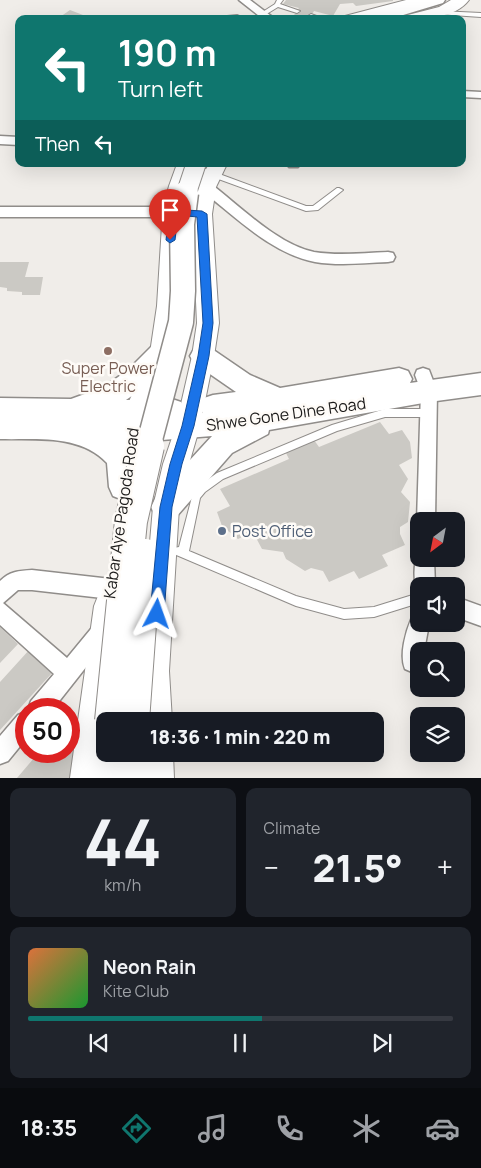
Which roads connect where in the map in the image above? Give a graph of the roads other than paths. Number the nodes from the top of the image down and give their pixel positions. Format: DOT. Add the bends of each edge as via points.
graph roads {
  1 [pos="244,0"];
  2 [pos="423,0"];
  3 [pos="459,1"];
  4 [pos="278,3"];
  5 [pos="435,6"];
  6 [pos="297,11"];
  7 [pos="481,14"];
  8 [pos="266,15"];
  9 [pos="268,15"];
  10 [pos="365,15"];
  11 [pos="391,15"];
  12 [pos="405,15"];
  13 [pos="416,15"];
  14 [pos="481,94"];
  15 [pos="466,97"];
  16 [pos="0,140"];
  17 [pos="15,141"];
  18 [pos="185,167"];
  19 [pos="208,170"];
  20 [pos="339,190"];
  21 [pos="174,212"];
  22 [pos="202,214"];
  23 [pos="1,216"];
  24 [pos="388,257"];
  25 [pos="160,354"];
  26 [pos="203,356"];
  27 [pos="481,368"];
  28 [pos="481,384"];
  29 [pos="427,393"];
  30 [pos="0,409"];
  31 [pos="279,409"];
  32 [pos="67,420"];
  33 [pos="0,427"];
  34 [pos="133,427"];
  35 [pos="185,428"];
  36 [pos="157,439"];
  37 [pos="123,487"];
  38 [pos="166,507"];
  39 [pos="426,512"];
  40 [pos="173,548"];
  41 [pos="111,589"];
  42 [pos="0,595"];
  43 [pos="410,601"];
  44 [pos="465,610"];
  45 [pos="0,612"];
  46 [pos="481,616"];
  47 [pos="104,628"];
  48 [pos="69,673"];
  49 [pos="48,698"];
  50 [pos="112,712"];
  51 [pos="134,712"];
  52 [pos="156,712"];
  53 [pos="15,736"];
  54 [pos="0,753"];
  55 [pos="107,762"];
  56 [pos="131,762"];
  57 [pos="157,762"];
  58 [pos="86,778"];
  59 [pos="106,778"];
  60 [pos="130,778"];
  61 [pos="158,778"];
  1 -- 8 [label="street"];
  2 -- 10 [label="main road"];
  3 -- 5 [label="main road"];
  3 -- 12 [label="main road"];
  4 -- 6 [label="lane"];
  4 -- 9 [label="lane"];
  5 -- 7 [label="lane"];
  5 -- 11 [label="main road"];
  5 -- 13 [label="main road"];
  14 -- 15 [label="street"];
  16 -- 17 [label="street"];
  18 -- 21 [label="main road, Kabar Aye Pagoda Road" via="176,190"];
  19 -- 20 [label="lane" via="306,209 315,208"];
  19 -- 22 [label="main road"];
  19 -- 24 [label="street" via="283,245 305,255 350,259"];
  19 -- 50 [label="main road, Kabar Aye Pagoda Road, bridge" via="190,178 185,199 181,322 154,421 132,521"];
  19 -- 51 [label="main road, Kabar Aye Pagoda Road, bridge" via="199,185 192,220 194,328 161,455 148,522"];
  21 -- 22 [label="main road"];
  21 -- 23 [label="street"];
  21 -- 25 [label="main road, Kabar Aye Pagoda Road" via="169,295"];
  22 -- 26 [label="main road" via="208,323"];
  25 -- 32 [label="main road" via="137,378"];
  25 -- 34 [label="main road, Kabar Aye Pagoda Road"];
  26 -- 31 [label="main road"];
  26 -- 35 [label="main road"];
  27 -- 29 [label="main road, Shwe Gone Dine Road"];
  28 -- 29 [label="main road, Shwe Gone Dine Road"];
  29 -- 31 [label="main road, Shwe Gone Dine Road"];
  29 -- 39 [label="street"];
  29 -- 40 [label="lane" via="385,413 335,428 220,476 196,496"];
  30 -- 32 [label="main road, Shwe Gone Dine Road"];
  31 -- 35 [label="main road, Shwe Gone Dine Road"];
  31 -- 38 [label="main road" via="222,444"];
  32 -- 33 [label="main road, Shwe Gone Dine Road"];
  32 -- 34 [label="main road, Shwe Gone Dine Road"];
  32 -- 37 [label="main road" via="110,449 120,460"];
  34 -- 35 [label="main road, Shwe Gone Dine Road"];
  34 -- 36 [label="lane"];
  34 -- 37 [label="main road, Kabar Aye Pagoda Road"];
  35 -- 38 [label="main road"];
  37 -- 41 [label="main road, Kabar Aye Pagoda Road"];
  38 -- 40 [label="main road"];
  40 -- 43 [label="lane" via="296,602 344,614 374,612"];
  40 -- 52 [label="main road" via="154,671"];
  41 -- 42 [label="street" via="32,580 14,581"];
  41 -- 47 [label="main road, Kabar Aye Pagoda Road"];
  44 -- 46 [label="street"];
  45 -- 48 [label="street"];
  47 -- 48 [label="street"];
  47 -- 58 [label="main road, Kabar Aye Pagoda Road"];
  48 -- 49 [label="street"];
  53 -- 54 [label="street"];
  55 -- 59 [label="main road"];
  56 -- 60 [label="main road"];
  57 -- 61 [label="main road"];
}
